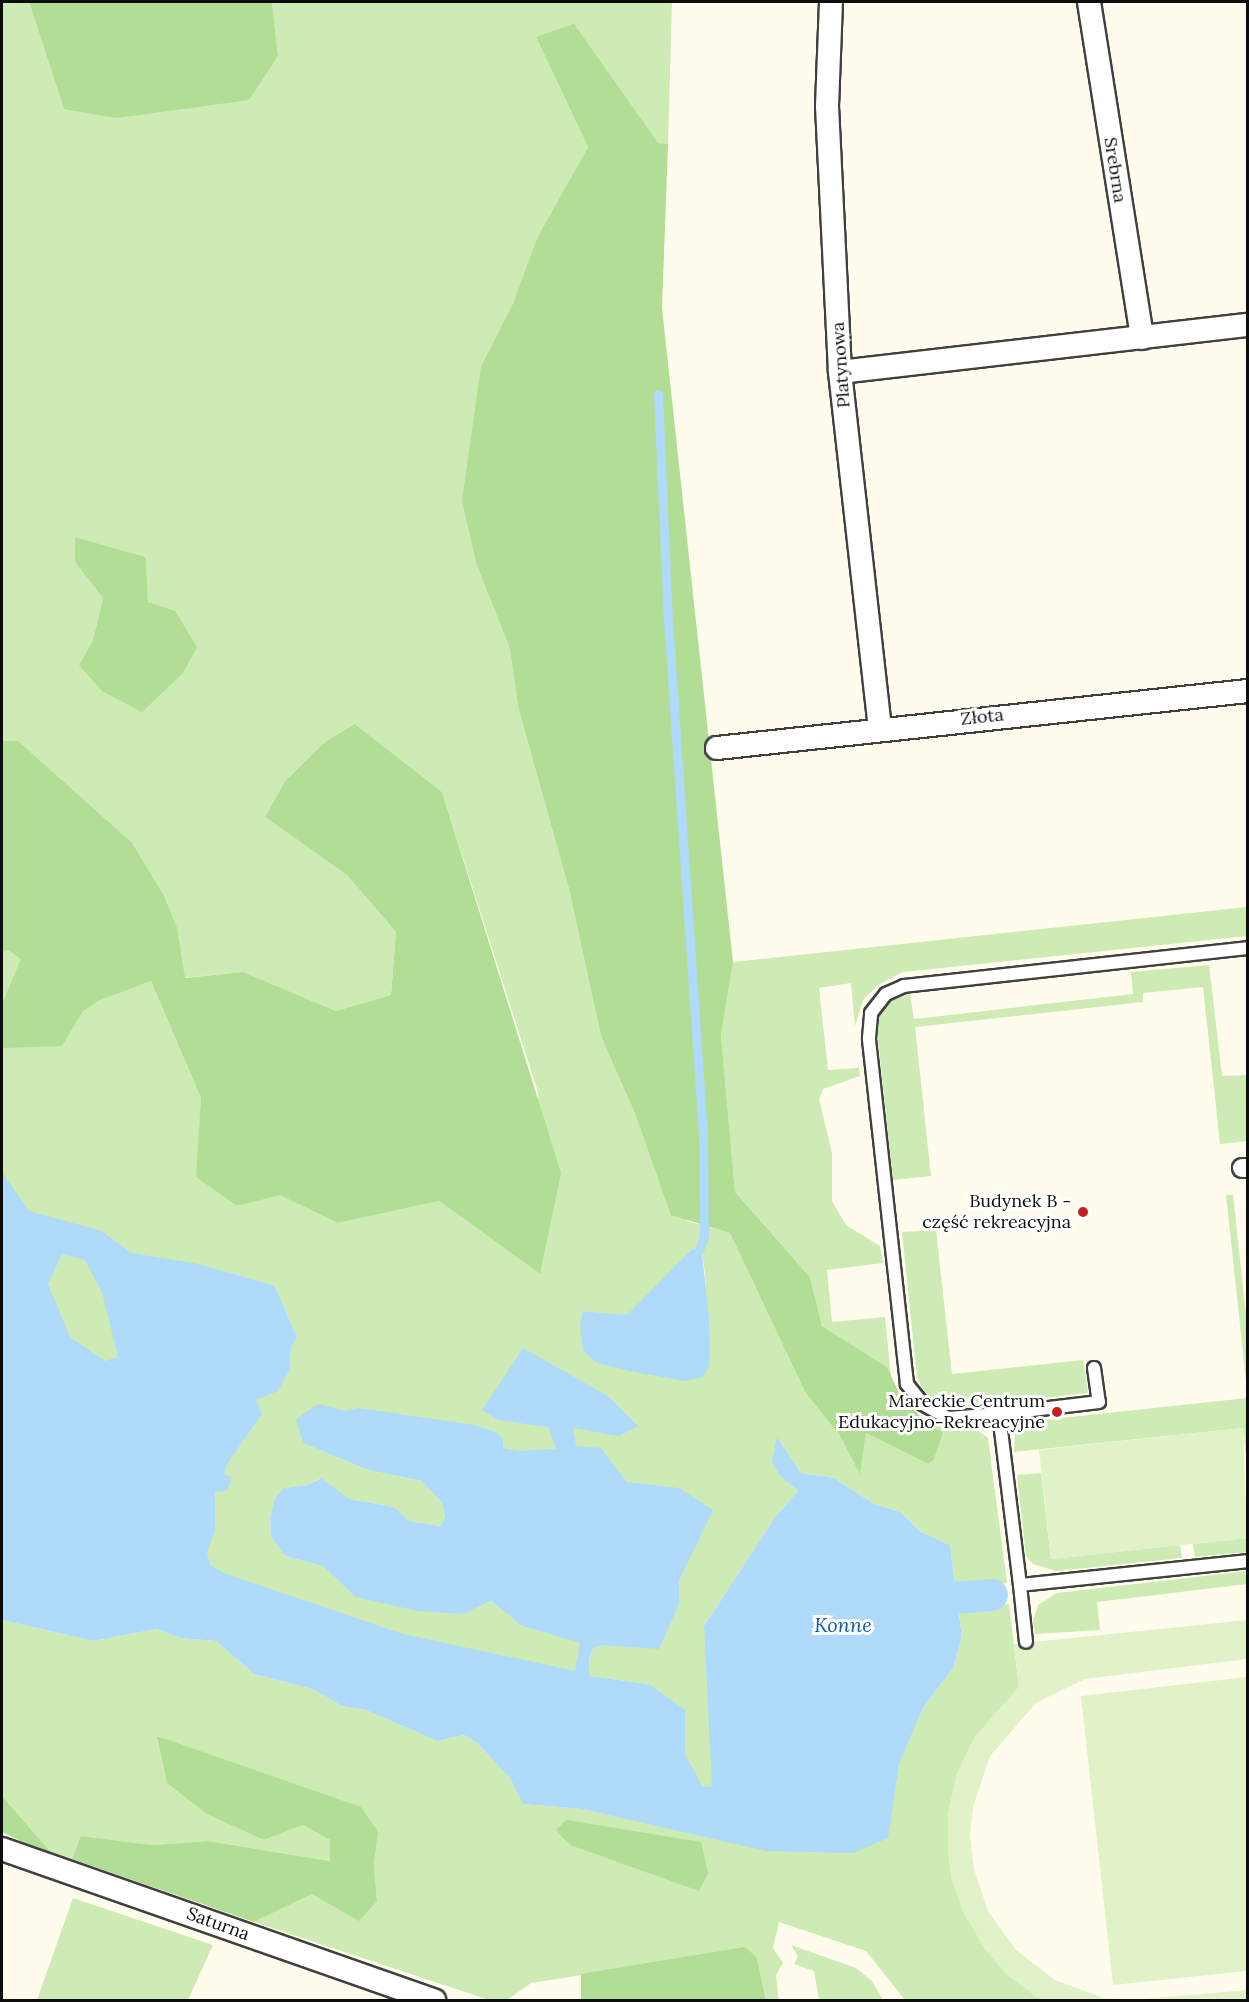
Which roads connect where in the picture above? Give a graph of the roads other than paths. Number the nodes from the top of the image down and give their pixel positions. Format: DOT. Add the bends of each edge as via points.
graph roads {
  1 [pos="831,2"];
  2 [pos="1089,2"];
  3 [pos="1248,325"];
  4 [pos="1142,339"];
  5 [pos="840,372"];
  6 [pos="1248,691"];
  7 [pos="880,727"];
  8 [pos="717,748"];
  9 [pos="1248,948"];
  10 [pos="1094,1368"];
  11 [pos="999,1414"];
  12 [pos="1248,1561"];
  13 [pos="1020,1585"];
  14 [pos="1026,1642"];
  15 [pos="2,1849"];
  16 [pos="434,2001"];
  1 -- 5 [label="street, Platynowa" via="827,106"];
  2 -- 4 [label="street, Srebrna"];
  3 -- 4 [label="street"];
  4 -- 5 [label="street"];
  5 -- 7 [label="street, Platynowa"];
  6 -- 7 [label="street, Złota"];
  7 -- 8 [label="street, Złota"];
  9 -- 11 [label="lane" via="904,986 886,994 871,1013 869,1038 907,1383 923,1404 948,1418"];
  10 -- 11 [label="lane" via="1099,1402"];
  11 -- 13 [label="lane"];
  12 -- 13 [label="lane"];
  13 -- 14 [label="lane"];
  15 -- 16 [label="street, Saturna"];
}
